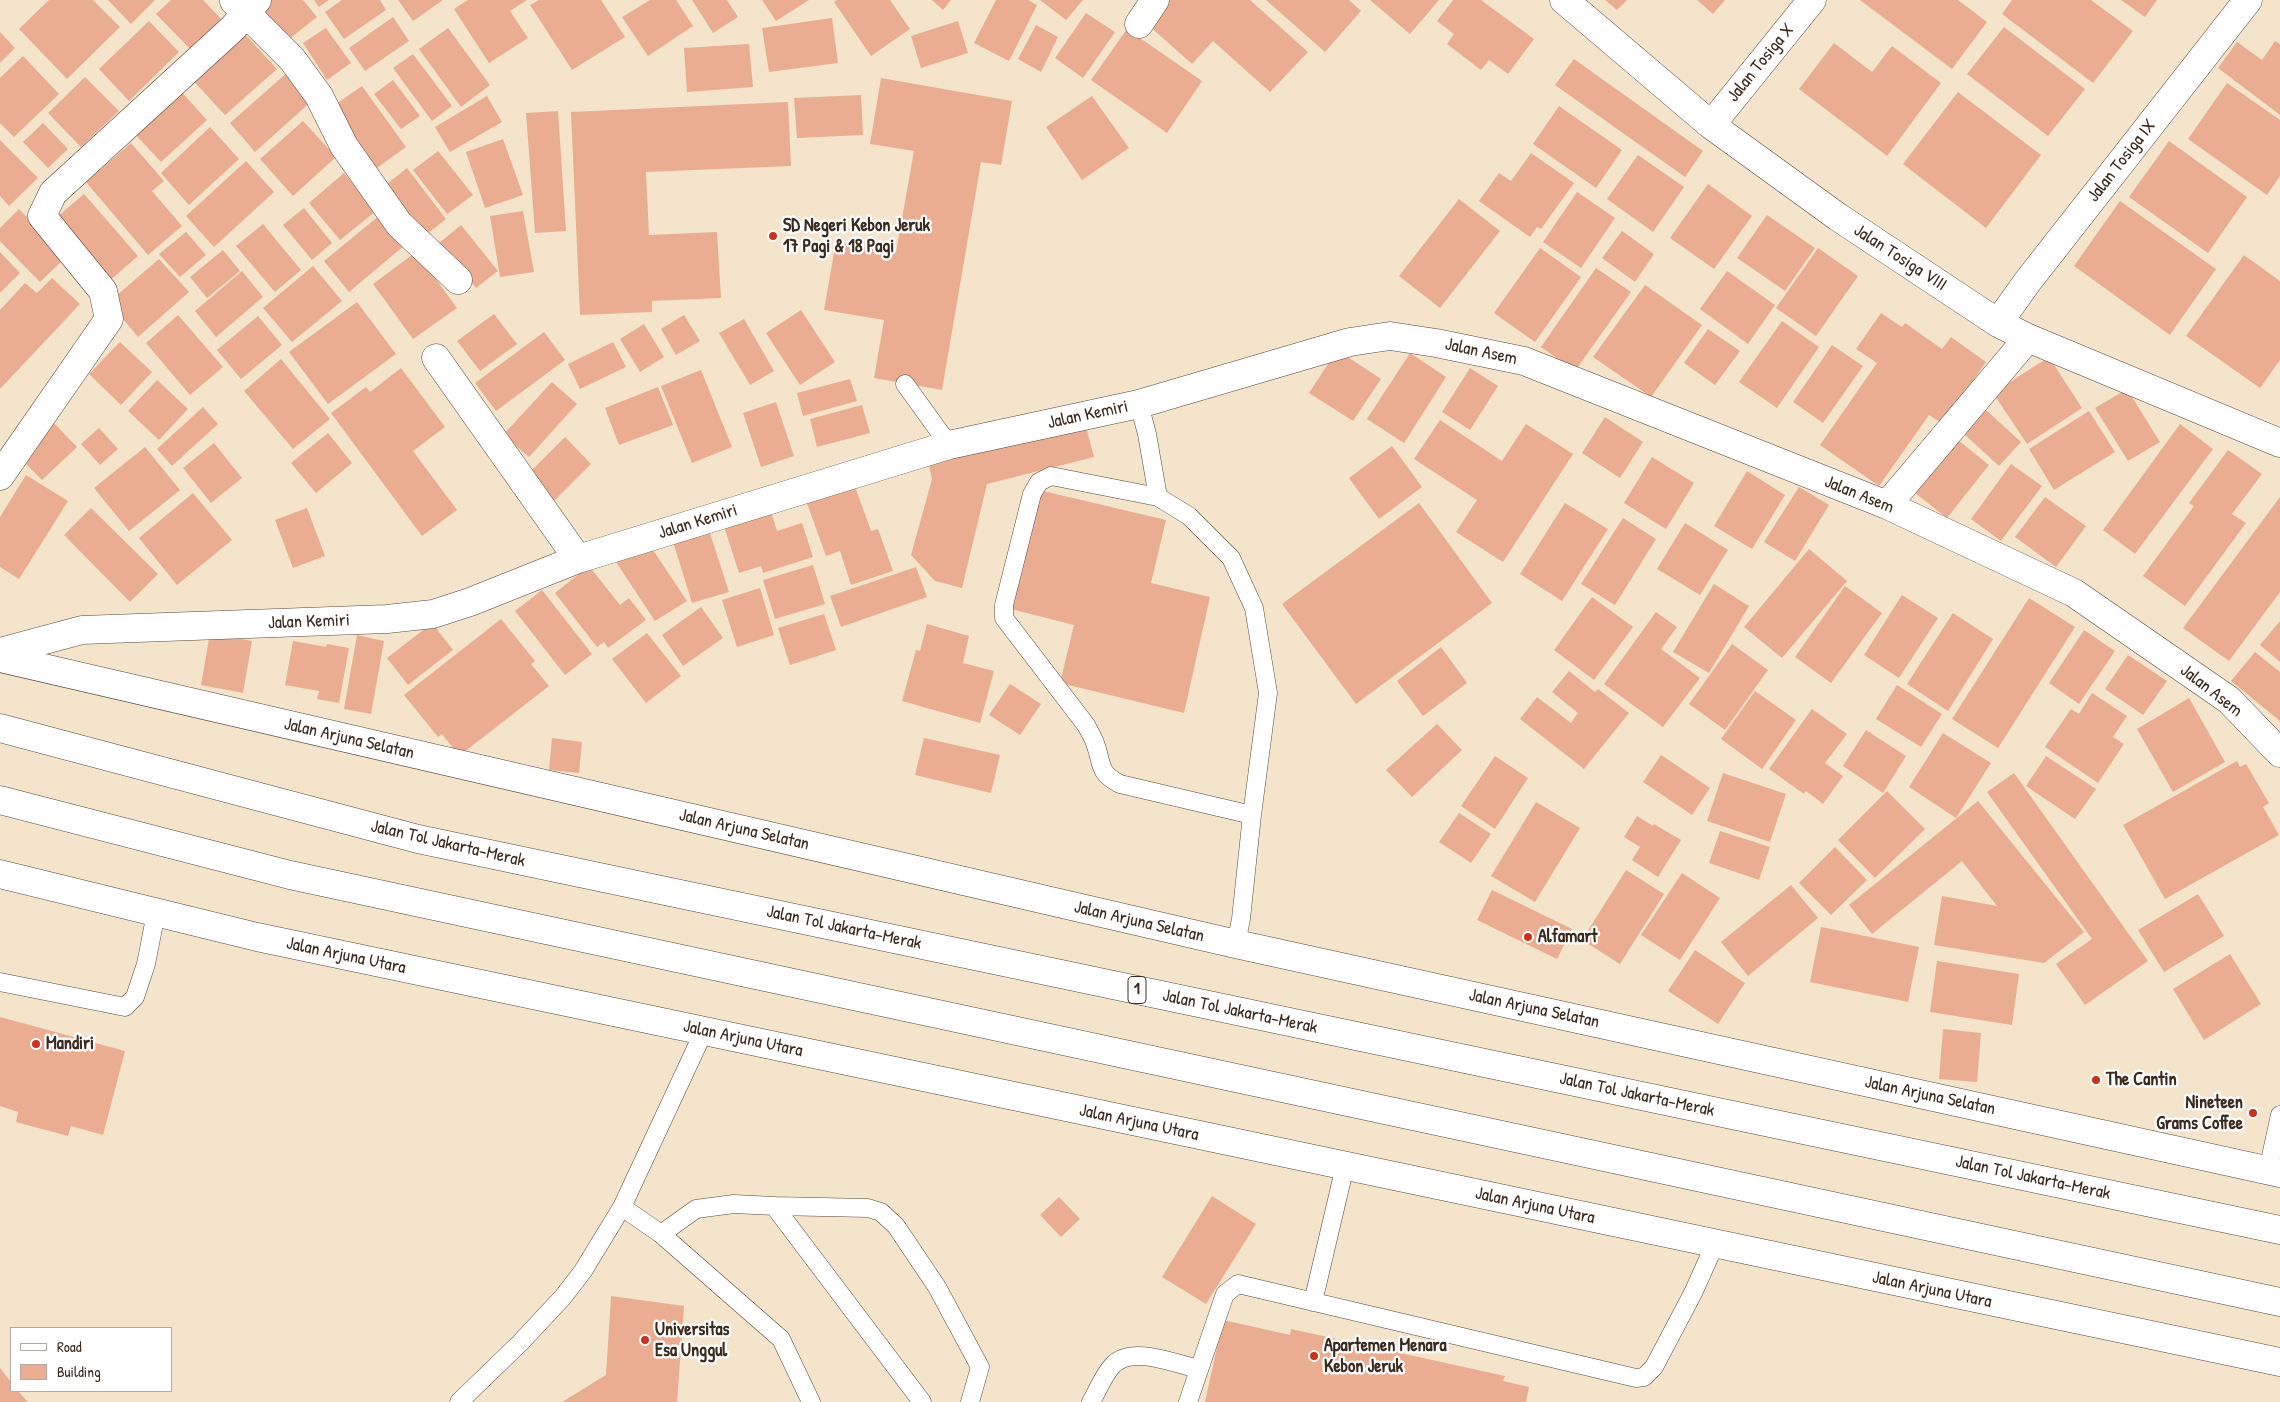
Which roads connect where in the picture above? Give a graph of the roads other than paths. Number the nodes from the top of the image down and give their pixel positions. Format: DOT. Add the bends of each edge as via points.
graph roads {
  1 [pos="1155,0"];
  2 [pos="1564,0"];
  3 [pos="1812,0"];
  4 [pos="2248,0"];
  5 [pos="245,5"];
  6 [pos="1139,24"];
  7 [pos="1710,125"];
  8 [pos="458,280"];
  9 [pos="1998,323"];
  10 [pos="1390,336"];
  11 [pos="2028,338"];
  12 [pos="436,358"];
  13 [pos="905,384"];
  14 [pos="1139,404"];
  15 [pos="2280,443"];
  16 [pos="949,445"];
  17 [pos="0,476"];
  18 [pos="1158,497"];
  19 [pos="1887,505"];
  20 [pos="578,559"];
  21 [pos="0,652"];
  22 [pos="0,658"];
  23 [pos="0,728"];
  24 [pos="2280,753"];
  25 [pos="0,800"];
  26 [pos="1252,815"];
  27 [pos="0,874"];
  28 [pos="156,913"];
  29 [pos="1236,944"];
  30 [pos="0,982"];
  31 [pos="704,1031"];
  32 [pos="2280,1115"];
  33 [pos="1345,1166"];
  34 [pos="2274,1171"];
  35 [pos="774,1206"];
  36 [pos="622,1207"];
  37 [pos="2280,1230"];
  38 [pos="661,1234"];
  39 [pos="1714,1244"];
  40 [pos="1313,1302"];
  41 [pos="2280,1302"];
  42 [pos="2280,1362"];
  43 [pos="1199,1369"];
  44 [pos="459,1402"];
  45 [pos="811,1402"];
  46 [pos="922,1402"];
  47 [pos="970,1402"];
  48 [pos="1092,1402"];
  49 [pos="1188,1402"];
  1 -- 6 [label="main road"];
  2 -- 7 [label="main road, Jalan Tosiga VIII"];
  3 -- 7 [label="main road, Jalan Tosiga X"];
  4 -- 9 [label="main road, Jalan Tosiga IX"];
  5 -- 8 [label="main road" via="319,96 344,146 399,224"];
  5 -- 17 [label="main road" via="53,194 42,216 103,291 109,319"];
  7 -- 9 [label="main road, Jalan Tosiga VIII" via="1838,217"];
  9 -- 11 [label="main road, Jalan Tosiga VIII"];
  10 -- 14 [label="main road, Jalan Kemiri" via="1350,342"];
  10 -- 19 [label="main road, Jalan Asem" via="1436,342 1524,361"];
  11 -- 15 [label="main road, Jalan Tosiga VIII"];
  11 -- 19 [label="main road"];
  12 -- 20 [label="main road"];
  13 -- 16 [label="lane"];
  14 -- 16 [label="main road, Jalan Kemiri"];
  14 -- 18 [label="lane"];
  16 -- 20 [label="main road, Jalan Kemiri"];
  18 -- 26 [label="lane" via="1189,516 1231,558 1254,608 1268,693"];
  18 -- 26 [label="lane" via="1051,476 1039,482 1032,494 1004,605 1004,618 1086,725 1096,743 1101,769 1108,778 1120,784"];
  19 -- 24 [label="main road, Jalan Asem" via="2074,594 2229,700"];
  20 -- 21 [label="main road, Jalan Kemiri" via="433,614 387,619 82,630"];
  22 -- 29 [label="main road, Jalan Arjuna Selatan"];
  23 -- 37 [label="main road, Jalan Tol Jakarta–Merak / 1" via="418,839"];
  25 -- 41 [label="main road" via="290,875"];
  26 -- 29 [label="lane"];
  27 -- 28 [label="main road, Jalan Arjuna Utara"];
  28 -- 30 [label="lane" via="136,997 124,1007"];
  28 -- 31 [label="main road, Jalan Arjuna Utara"];
  29 -- 34 [label="main road, Jalan Arjuna Selatan"];
  31 -- 33 [label="main road, Jalan Arjuna Utara"];
  31 -- 36 [label="lane"];
  32 -- 34 [label="lane"];
  33 -- 39 [label="main road, Jalan Arjuna Utara"];
  33 -- 40 [label="lane"];
  35 -- 38 [label="lane" via="734,1204 696,1210"];
  35 -- 46 [label="lane"];
  35 -- 47 [label="lane" via="868,1208 881,1212 896,1226 937,1287 980,1367"];
  36 -- 38 [label="lane"];
  36 -- 44 [label="lane" via="563,1297"];
  38 -- 45 [label="lane" via="781,1339"];
  39 -- 40 [label="lane" via="1693,1293 1654,1367 1644,1378"];
  39 -- 42 [label="main road, Jalan Arjuna Utara"];
  40 -- 43 [label="lane" via="1238,1284 1225,1294"];
  43 -- 48 [label="lane" via="1136,1354 1122,1357 1112,1366"];
  43 -- 49 [label="lane"];
}
